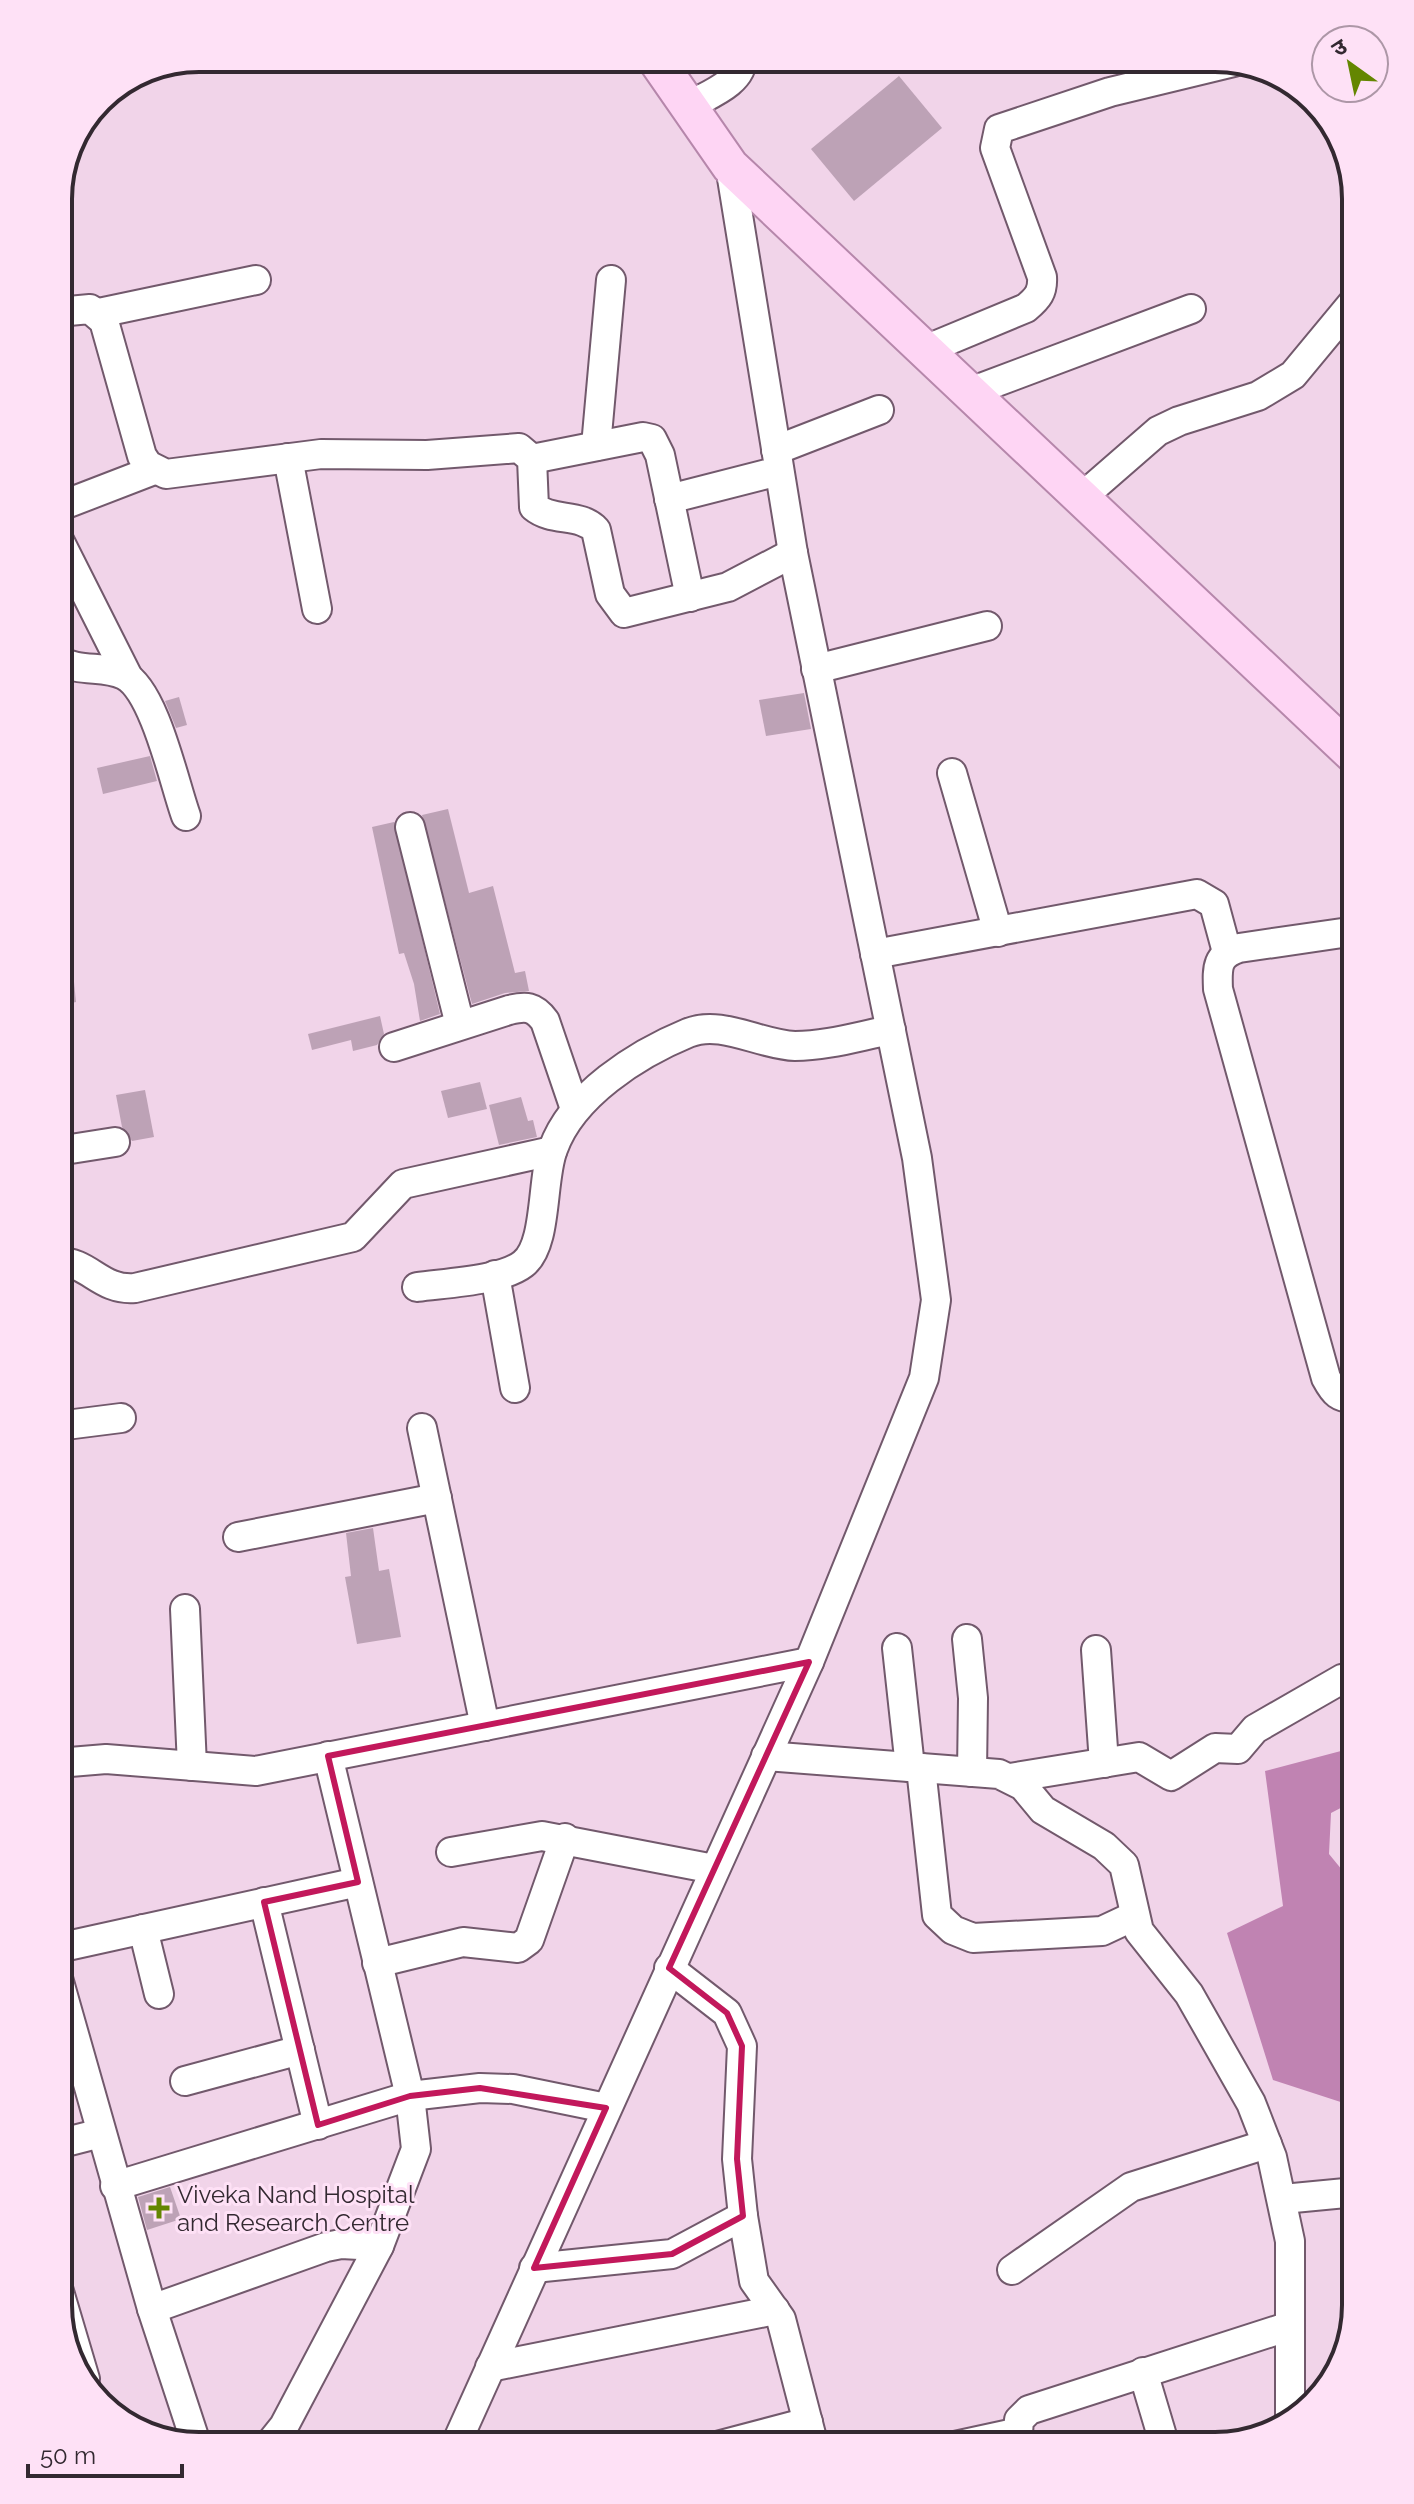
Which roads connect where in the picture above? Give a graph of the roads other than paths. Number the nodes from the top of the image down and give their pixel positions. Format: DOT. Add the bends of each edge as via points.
graph roads {
  1 [pos="665,72"];
  2 [pos="740,72"];
  3 [pos="1193,72"];
  4 [pos="689,106"];
  5 [pos="730,166"];
  6 [pos="256,280"];
  7 [pos="611,280"];
  8 [pos="72,309"];
  9 [pos="1191,309"];
  10 [pos="99,313"];
  11 [pos="1342,316"];
  12 [pos="925,350"];
  13 [pos="970,392"];
  14 [pos="879,410"];
  15 [pos="596,446"];
  16 [pos="288,458"];
  17 [pos="532,459"];
  18 [pos="778,461"];
  19 [pos="154,470"];
  20 [pos="1081,498"];
  21 [pos="669,499"];
  22 [pos="72,502"];
  23 [pos="793,553"];
  24 [pos="72,566"];
  25 [pos="690,597"];
  26 [pos="317,609"];
  27 [pos="987,626"];
  28 [pos="72,668"];
  29 [pos="816,669"];
  30 [pos="128,677"];
  31 [pos="1342,744"];
  32 [pos="952,773"];
  33 [pos="186,816"];
  34 [pos="410,827"];
  35 [pos="998,932"];
  36 [pos="1342,933"];
  37 [pos="1227,952"];
  38 [pos="875,954"];
  39 [pos="460,1025"];
  40 [pos="891,1030"];
  41 [pos="394,1047"];
  42 [pos="575,1109"];
  43 [pos="115,1142"];
  44 [pos="72,1149"];
  45 [pos="552,1151"];
  46 [pos="72,1265"];
  47 [pos="495,1275"];
  48 [pos="417,1287"];
  49 [pos="515,1388"];
  50 [pos="1342,1398"];
  51 [pos="121,1418"];
  52 [pos="72,1424"];
  53 [pos="422,1428"];
  54 [pos="437,1498"];
  55 [pos="238,1537"];
  56 [pos="185,1609"];
  57 [pos="967,1639"];
  58 [pos="897,1648"];
  59 [pos="1096,1650"];
  60 [pos="809,1662"];
  61 [pos="1342,1679"];
  62 [pos="485,1726"];
  63 [pos="328,1756"];
  64 [pos="766,1756"];
  65 [pos="72,1762"];
  66 [pos="1104,1763"];
  67 [pos="192,1766"];
  68 [pos="916,1768"];
  69 [pos="972,1772"];
  70 [pos="1010,1778"];
  71 [pos="565,1838"];
  72 [pos="451,1852"];
  73 [pos="714,1869"];
  74 [pos="358,1882"];
  75 [pos="264,1902"];
  76 [pos="1134,1916"];
  77 [pos="143,1929"];
  78 [pos="72,1945"];
  79 [pos="377,1963"];
  80 [pos="669,1968"];
  81 [pos="159,1994"];
  82 [pos="72,2042"];
  83 [pos="300,2050"];
  84 [pos="185,2081"];
  85 [pos="410,2096"];
  86 [pos="606,2108"];
  87 [pos="318,2125"];
  88 [pos="101,2133"];
  89 [pos="72,2140"];
  90 [pos="1267,2144"];
  91 [pos="115,2186"];
  92 [pos="1342,2193"];
  93 [pos="1283,2199"];
  94 [pos="743,2216"];
  95 [pos="379,2246"];
  96 [pos="534,2268"];
  97 [pos="1012,2270"];
  98 [pos="152,2309"];
  99 [pos="775,2310"];
  100 [pos="1290,2326"];
  101 [pos="490,2367"];
  102 [pos="1143,2372"];
  103 [pos="1290,2408"];
  104 [pos="192,2432"];
  105 [pos="279,2432"];
  106 [pos="461,2432"];
  107 [pos="810,2432"];
  108 [pos="1017,2432"];
  109 [pos="1161,2432"];
  1 -- 4 [label="main road"];
  2 -- 4 [label="street"];
  3 -- 12 [label="street" via="1110,92 999,129 995,148 1043,289 1026,308"];
  4 -- 5 [label="main road"];
  5 -- 12 [label="main road"];
  5 -- 18 [label="street"];
  6 -- 10 [label="street"];
  7 -- 15 [label="street"];
  8 -- 10 [label="street"];
  9 -- 13 [label="street"];
  10 -- 19 [label="street" via="110,334 142,456"];
  11 -- 20 [label="street" via="1302,365 1275,388 1158,431"];
  12 -- 13 [label="main road"];
  13 -- 20 [label="main road"];
  14 -- 18 [label="street"];
  15 -- 17 [label="street"];
  15 -- 21 [label="street" via="652,439"];
  16 -- 17 [label="street" via="519,448"];
  16 -- 19 [label="street" via="176,475"];
  16 -- 26 [label="street"];
  17 -- 25 [label="street" via="534,507 596,530 618,608 631,613"];
  18 -- 21 [label="street"];
  18 -- 23 [label="street"];
  19 -- 22 [label="street"];
  20 -- 31 [label="main road"];
  21 -- 25 [label="street"];
  23 -- 25 [label="street" via="728,587"];
  23 -- 29 [label="street"];
  24 -- 30 [label="street"];
  27 -- 29 [label="street"];
  28 -- 30 [label="street"];
  29 -- 38 [label="street"];
  30 -- 33 [label="street" via="147,702"];
  32 -- 35 [label="street"];
  34 -- 39 [label="street"];
  35 -- 37 [label="street" via="1197,894 1214,904"];
  35 -- 38 [label="street"];
  36 -- 37 [label="street"];
  37 -- 50 [label="street" via="1217,968 1218,989 1326,1378"];
  38 -- 40 [label="street"];
  39 -- 41 [label="street"];
  39 -- 42 [label="street" via="517,1008 537,1010"];
  40 -- 42 [label="street" via="797,1046 704,1028 646,1055"];
  40 -- 60 [label="street" via="917,1158 934,1284 932,1341 924,1378"];
  42 -- 45 [label="street"];
  43 -- 44 [label="street"];
  45 -- 46 [label="street" via="403,1184 353,1237 135,1288 109,1286"];
  45 -- 47 [label="street" via="533,1255 521,1266"];
  47 -- 48 [label="street"];
  47 -- 49 [label="street"];
  51 -- 52 [label="street"];
  53 -- 54 [label="street"];
  54 -- 55 [label="street"];
  54 -- 62 [label="street"];
  56 -- 67 [label="street"];
  57 -- 69 [label="street"];
  58 -- 68 [label="street"];
  59 -- 66 [label="street"];
  60 -- 62 [label="street"];
  60 -- 64 [label="street"];
  61 -- 66 [label="street" via="1255,1729 1238,1749 1215,1748 1171,1776 1139,1757"];
  62 -- 63 [label="street"];
  63 -- 67 [label="street" via="256,1771"];
  63 -- 74 [label="street"];
  64 -- 68 [label="street"];
  64 -- 73 [label="street"];
  65 -- 67 [label="street" via="106,1759"];
  66 -- 70 [label="street"];
  68 -- 69 [label="street"];
  68 -- 76 [label="street" via="937,1915 945,1925 973,1938 1081,1933 1102,1931"];
  69 -- 70 [label="street"];
  70 -- 76 [label="street" via="1058,1822 1115,1854 1130,1882"];
  71 -- 72 [label="street" via="528,1836"];
  71 -- 73 [label="street"];
  71 -- 79 [label="street" via="529,1940 518,1948 463,1942"];
  73 -- 80 [label="street"];
  74 -- 75 [label="street"];
  74 -- 79 [label="street"];
  75 -- 77 [label="street"];
  75 -- 83 [label="street"];
  76 -- 90 [label="street" via="1139,1931 1200,2012 1251,2103"];
  77 -- 78 [label="street"];
  77 -- 81 [label="street"];
  79 -- 85 [label="street"];
  80 -- 86 [label="street"];
  80 -- 94 [label="street" via="727,2013 742,2046 737,2159"];
  82 -- 88 [label="street"];
  83 -- 84 [label="street"];
  83 -- 87 [label="street"];
  85 -- 86 [label="street" via="513,2089"];
  85 -- 87 [label="street"];
  85 -- 95 [label="street" via="416,2149"];
  86 -- 96 [label="street"];
  87 -- 91 [label="street"];
  88 -- 89 [label="street"];
  88 -- 91 [label="street"];
  90 -- 93 [label="street"];
  90 -- 97 [label="street" via="1131,2187"];
  91 -- 98 [label="street"];
  92 -- 93 [label="street"];
  93 -- 100 [label="street" via="1290,2241"];
  94 -- 96 [label="street" via="672,2254"];
  94 -- 99 [label="street" via="754,2281"];
  95 -- 98 [label="street" via="326,2247"];
  95 -- 105 [label="street"];
  96 -- 101 [label="street"];
  98 -- 104 [label="street"];
  99 -- 101 [label="street"];
  99 -- 107 [label="street"];
  100 -- 102 [label="street"];
  100 -- 103 [label="street"];
  101 -- 106 [label="street"];
  102 -- 108 [label="street" via="1029,2410 1019,2420"];
  102 -- 109 [label="street"];
}
